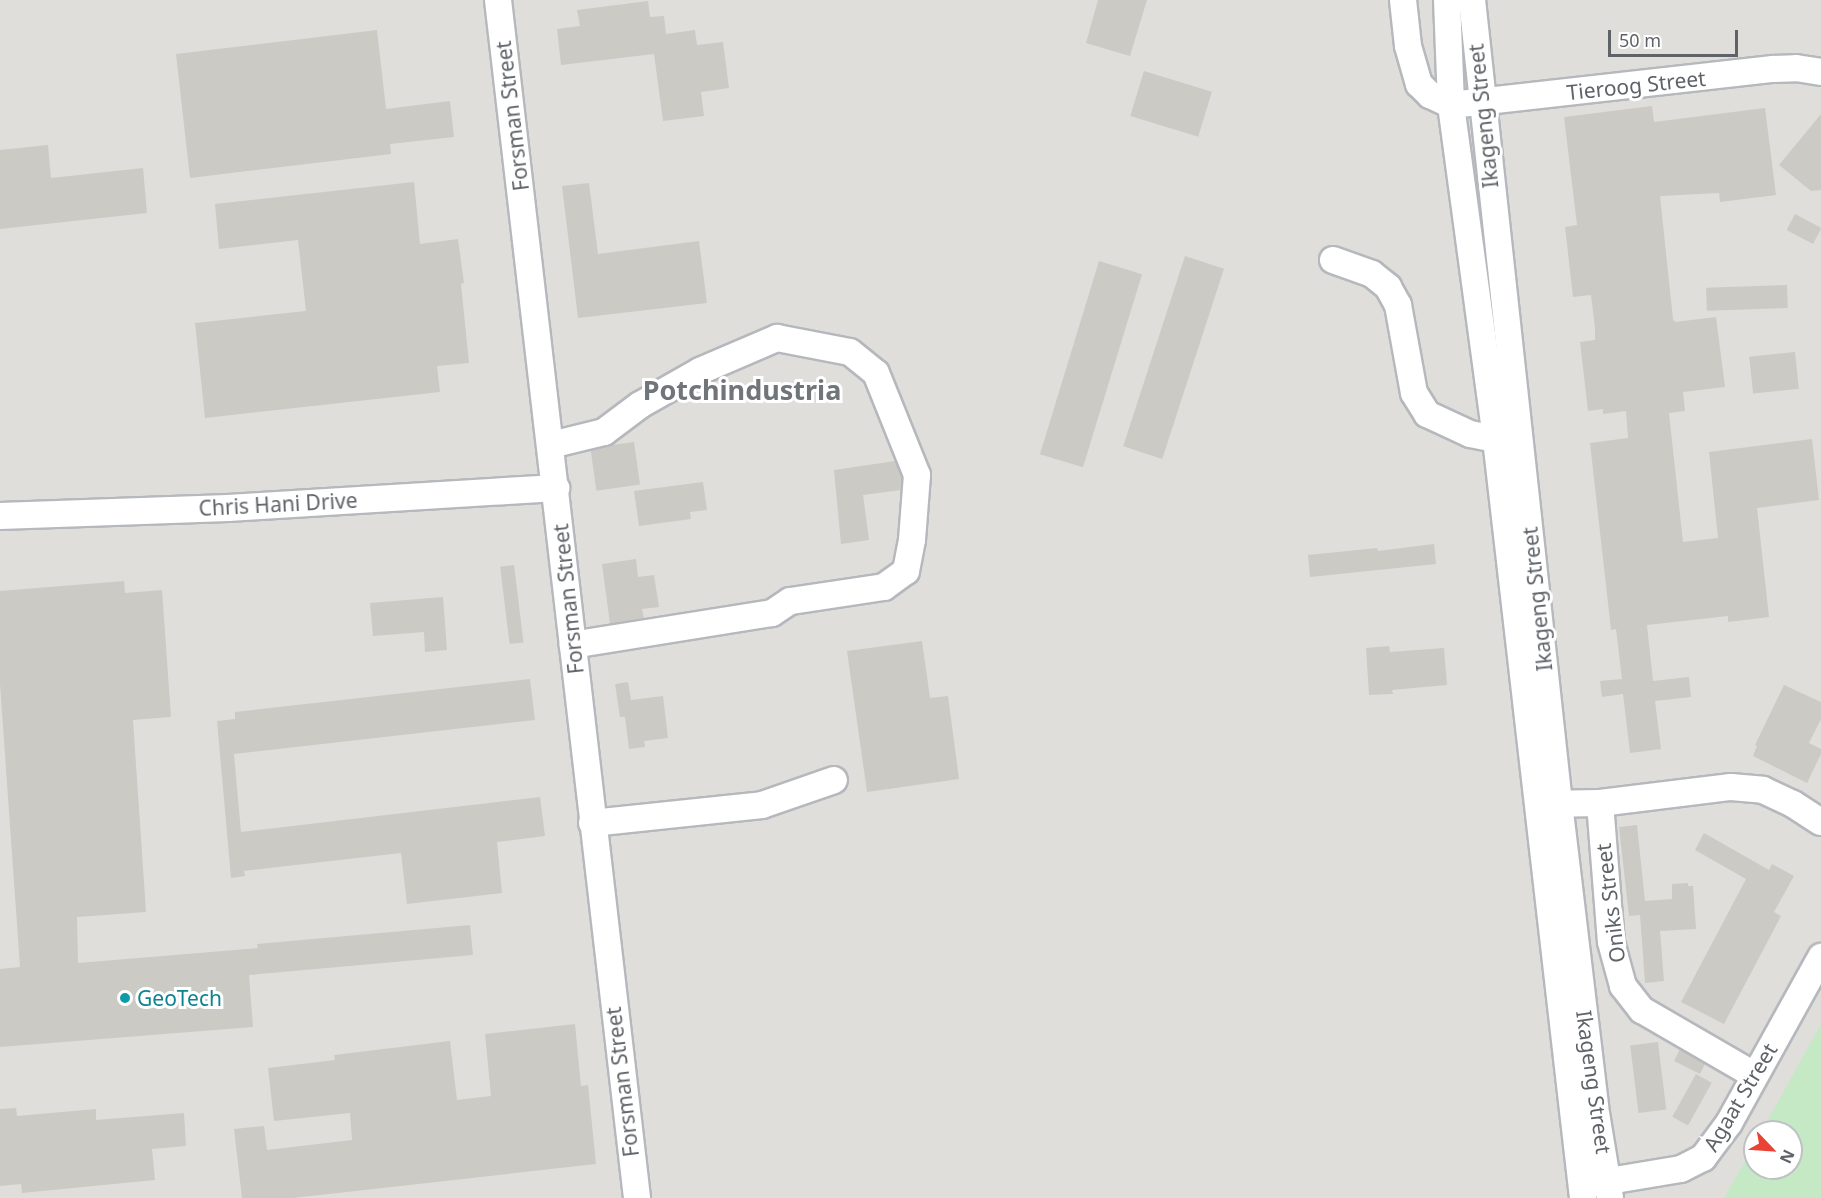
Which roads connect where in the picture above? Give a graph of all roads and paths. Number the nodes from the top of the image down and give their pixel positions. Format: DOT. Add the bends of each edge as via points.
graph roads {
  1 [pos="1402,0"];
  2 [pos="1447,0"];
  3 [pos="1472,0"];
  4 [pos="502,1"];
  5 [pos="1821,72"];
  6 [pos="1482,101"];
  7 [pos="1451,105"];
  8 [pos="1333,260"];
  9 [pos="1508,340"];
  10 [pos="1483,343"];
  11 [pos="1507,437"];
  12 [pos="551,445"];
  13 [pos="556,488"];
  14 [pos="0,516"];
  15 [pos="573,645"];
  16 [pos="834,780"];
  17 [pos="1600,803"];
  18 [pos="1547,804"];
  19 [pos="1821,822"];
  20 [pos="592,823"];
  21 [pos="1821,957"];
  22 [pos="1754,1075"];
  23 [pos="1609,1190"];
  24 [pos="1582,1191"];
  25 [pos="637,1198"];
  1 -- 7 [label="street" via="1408,46 1419,84 1430,95"];
  2 -- 7 [label="street, Ikageng Street"];
  3 -- 6 [label="street, Ikageng Street"];
  4 -- 12 [label="street, Forsman Street"];
  5 -- 6 [label="street, Tieroog Street" via="1773,69"];
  6 -- 7 [label="street, Tieroog Street"];
  6 -- 9 [label="street, Ikageng Street"];
  7 -- 10 [label="street, Ikageng Street"];
  8 -- 11 [label="street" via="1372,274 1388,287 1398,305 1414,393 1427,414 1470,434"];
  9 -- 10 [label="street"];
  9 -- 11 [label="street, Ikageng Street"];
  10 -- 11 [label="street, Ikageng Street"];
  11 -- 18 [label="street, Ikageng Street"];
  12 -- 13 [label="street, Forsman Street"];
  12 -- 15 [label="street" via="604,432 640,405 700,371 777,338 850,352 876,373 917,475 906,571 884,587 790,601 772,613"];
  13 -- 14 [label="street, Chris Hani Drive" via="228,508"];
  13 -- 15 [label="street, Forsman Street"];
  15 -- 20 [label="street, Forsman Street"];
  16 -- 20 [label="street" via="762,805"];
  17 -- 18 [label="street"];
  17 -- 19 [label="street" via="1731,787 1763,790"];
  17 -- 22 [label="street, Oniks Street" via="1611,942 1623,986 1642,1010"];
  18 -- 23 [label="street, Ikageng Street"];
  18 -- 24 [label="street, Ikageng Street"];
  20 -- 25 [label="street, Forsman Street"];
  21 -- 22 [label="street, Agaat Street"];
  22 -- 23 [label="street, Agaat Street" via="1720,1138 1704,1158 1682,1169"];
  23 -- 24 [label="street, Agaat Street"];
}
